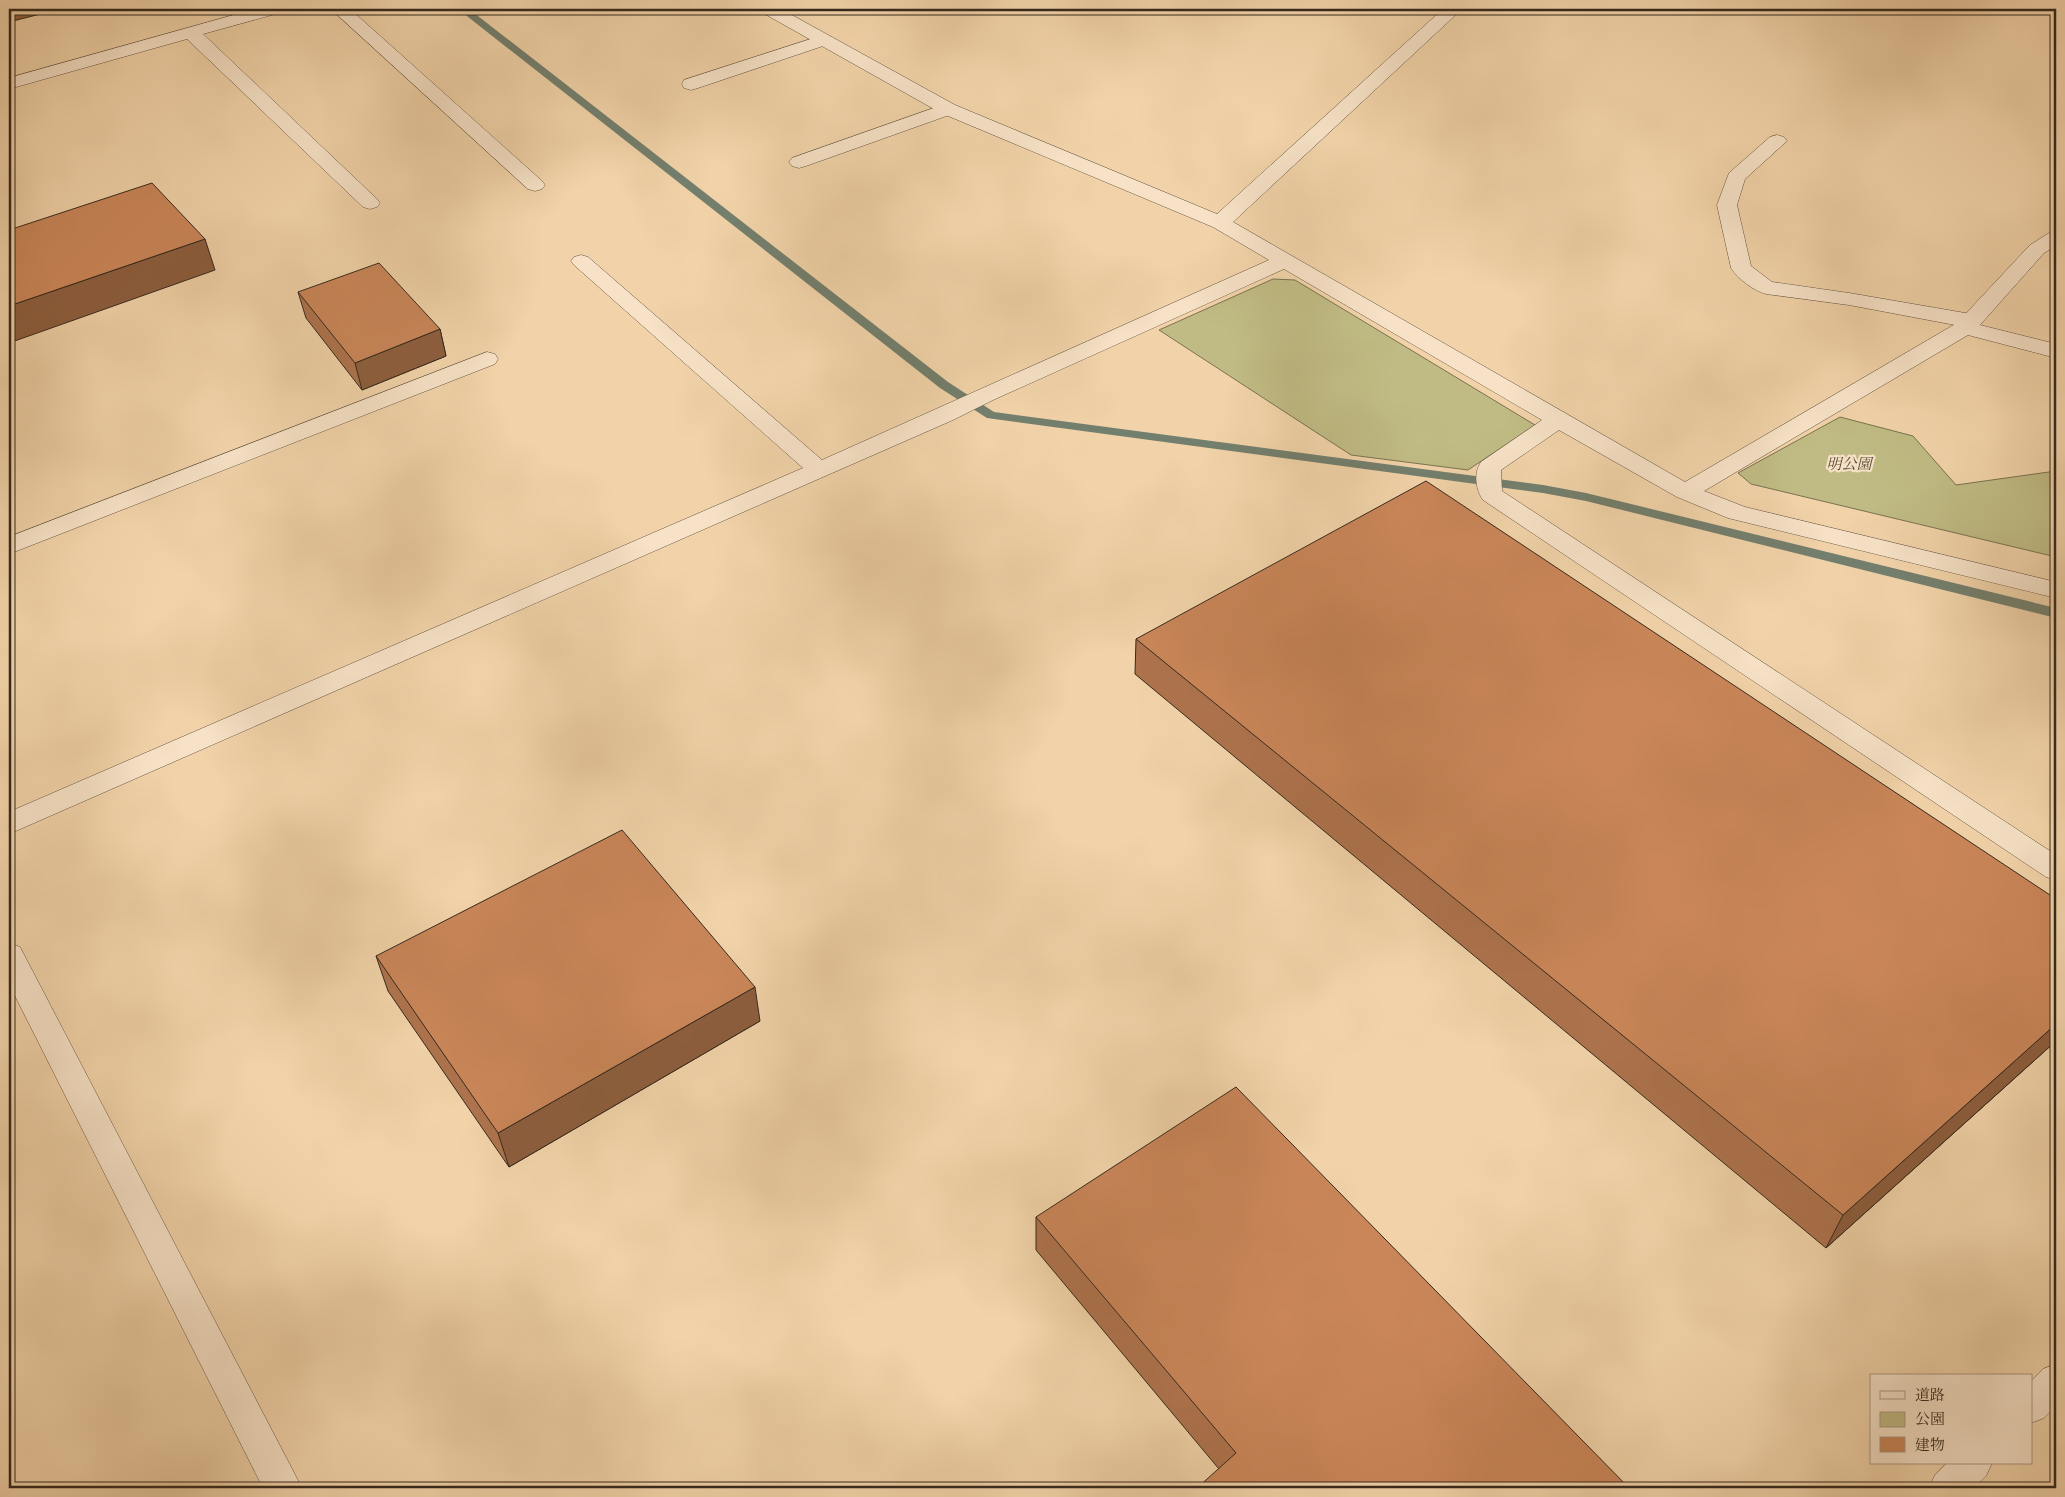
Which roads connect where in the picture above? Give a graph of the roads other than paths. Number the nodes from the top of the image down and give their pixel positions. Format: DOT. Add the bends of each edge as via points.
graph roads {
  1 [pos="273,9"];
  2 [pos="340,9"];
  3 [pos="769,9"];
  4 [pos="1453,9"];
  5 [pos="190,32"];
  6 [pos="824,40"];
  7 [pos="9,84"];
  8 [pos="691,84"];
  9 [pos="948,109"];
  10 [pos="1777,141"];
  11 [pos="798,162"];
  12 [pos="535,185"];
  13 [pos="370,203"];
  14 [pos="1220,223"];
  15 [pos="2056,237"];
  16 [pos="581,261"];
  17 [pos="1285,261"];
  18 [pos="1968,325"];
  19 [pos="2056,351"];
  20 [pos="487,359"];
  21 [pos="1558,420"];
  22 [pos="820,470"];
  23 [pos="1686,492"];
  24 [pos="9,546"];
  25 [pos="2056,590"];
  26 [pos="9,824"];
  27 [pos="2056,869"];
  28 [pos="9,955"];
  29 [pos="2056,1381"];
  30 [pos="2032,1405"];
  31 [pos="1972,1464"];
  32 [pos="283,1488"];
  33 [pos="1948,1488"];
  1 -- 5 [label="street"];
  2 -- 12 [label="street"];
  3 -- 6 [label="street"];
  4 -- 14 [label="street"];
  5 -- 7 [label="street"];
  5 -- 13 [label="street"];
  6 -- 8 [label="street"];
  6 -- 9 [label="street"];
  9 -- 11 [label="street"];
  9 -- 14 [label="street"];
  10 -- 18 [label="street" via="1736,177 1727,205 1741,268 1766,288 1849,299"];
  14 -- 17 [label="street"];
  15 -- 18 [label="street" via="2037,249"];
  16 -- 22 [label="street"];
  17 -- 21 [label="street"];
  17 -- 22 [label="street"];
  18 -- 19 [label="street"];
  18 -- 23 [label="street"];
  20 -- 24 [label="street"];
  21 -- 23 [label="street"];
  21 -- 27 [label="street" via="1489,478 1492,495"];
  22 -- 26 [label="street"];
  23 -- 25 [label="street" via="1737,513"];
  28 -- 32 [label="street"];
  29 -- 30 [label="street"];
  31 -- 33 [label="street"];
}
